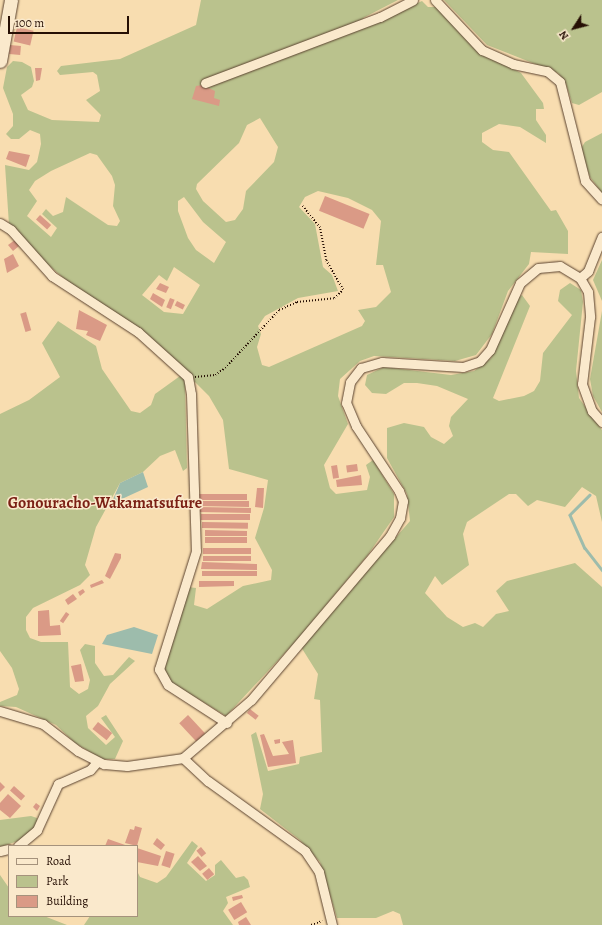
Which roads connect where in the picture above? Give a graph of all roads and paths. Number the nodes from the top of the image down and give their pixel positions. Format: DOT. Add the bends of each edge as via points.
graph roads {
  1 [pos="11,0"];
  2 [pos="413,0"];
  3 [pos="435,0"];
  4 [pos="0,61"];
  5 [pos="205,83"];
  6 [pos="602,200"];
  7 [pos="302,206"];
  8 [pos="0,223"];
  9 [pos="602,237"];
  10 [pos="580,278"];
  11 [pos="188,377"];
  12 [pos="602,422"];
  13 [pos="0,711"];
  14 [pos="227,723"];
  15 [pos="183,758"];
  16 [pos="97,762"];
  17 [pos="20,845"];
  18 [pos="332,924"];
  19 [pos="311,925"];
  1 -- 4 [label="main road"];
  2 -- 5 [label="street" via="380,18"];
  3 -- 6 [label="street" via="482,50 513,64 547,71 560,82 585,181"];
  7 -- 11 [label="path" via="320,228 326,260 343,290 334,298 297,302 284,308 269,317 225,368 215,375"];
  8 -- 11 [label="street" via="11,230 52,276 138,332"];
  9 -- 10 [label="street" via="588,271"];
  10 -- 12 [label="street" via="590,304 582,384 592,411"];
  10 -- 14 [label="street" via="553,265 530,274 515,291 490,350 473,365 439,367 370,363 354,375 346,403 356,426 399,491 403,501 400,518 390,536 304,638"];
  11 -- 14 [label="street" via="191,394 196,551 159,669 168,685"];
  13 -- 16 [label="street" via="43,724"];
  14 -- 15 [label="street"];
  15 -- 16 [label="street" via="127,766"];
  15 -- 18 [label="street" via="208,781 305,851 319,872"];
  16 -- 17 [label="street" via="90,770 58,784 42,824 29,840"];
  18 -- 19 [label="path"];
}
